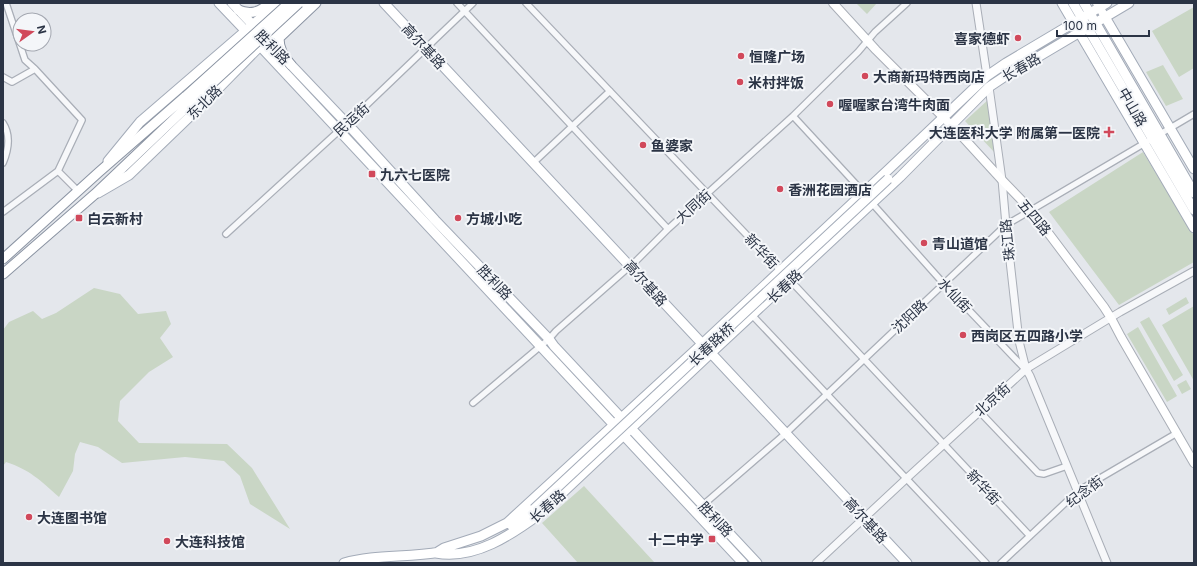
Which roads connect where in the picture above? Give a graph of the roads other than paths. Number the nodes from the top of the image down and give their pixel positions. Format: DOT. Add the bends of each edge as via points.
graph roads {
  1 [pos="6,3"];
  2 [pos="219,3"];
  3 [pos="278,3"];
  4 [pos="288,3"];
  5 [pos="299,3"];
  6 [pos="308,3"];
  7 [pos="316,3"];
  8 [pos="384,3"];
  9 [pos="457,3"];
  10 [pos="473,3"];
  11 [pos="526,3"];
  12 [pos="833,3"];
  13 [pos="908,3"];
  14 [pos="976,3"];
  15 [pos="1062,3"];
  16 [pos="1073,3"];
  17 [pos="1084,3"];
  18 [pos="1129,3"];
  19 [pos="1098,4"];
  20 [pos="268,5"];
  21 [pos="235,6"];
  22 [pos="465,11"];
  23 [pos="1090,13"];
  24 [pos="1105,17"];
  25 [pos="1078,20"];
  26 [pos="1096,22"];
  27 [pos="249,29"];
  28 [pos="1083,30"];
  29 [pos="868,40"];
  30 [pos="264,43"];
  31 [pos="426,48"];
  32 [pos="292,65"];
  33 [pos="35,69"];
  34 [pos="987,76"];
  35 [pos="3,77"];
  36 [pos="989,87"];
  37 [pos="610,91"];
  38 [pos="190,99"];
  39 [pos="1194,114"];
  40 [pos="793,116"];
  41 [pos="943,118"];
  42 [pos="3,123"];
  43 [pos="346,123"];
  44 [pos="573,126"];
  45 [pos="950,126"];
  46 [pos="1170,128"];
  47 [pos="339,130"];
  48 [pos="1152,139"];
  49 [pos="908,151"];
  50 [pos="916,160"];
  51 [pos="3,163"];
  52 [pos="533,163"];
  53 [pos="1194,169"];
  54 [pos="58,171"];
  55 [pos="99,172"];
  56 [pos="888,179"];
  57 [pos="1002,180"];
  58 [pos="78,191"];
  59 [pos="707,193"];
  60 [pos="863,193"];
  61 [pos="1194,193"];
  62 [pos="95,194"];
  63 [pos="872,203"];
  64 [pos="1031,210"];
  65 [pos="1194,210"];
  66 [pos="3,212"];
  67 [pos="1006,226"];
  68 [pos="668,228"];
  69 [pos="1194,228"];
  70 [pos="226,234"];
  71 [pos="3,259"];
  72 [pos="630,266"];
  73 [pos="780,271"];
  74 [pos="1194,271"];
  75 [pos="3,274"];
  76 [pos="790,280"];
  77 [pos="944,284"];
  78 [pos="752,315"];
  79 [pos="1111,318"];
  80 [pos="549,339"];
  81 [pos="702,344"];
  82 [pos="540,346"];
  83 [pos="711,353"];
  84 [pos="864,358"];
  85 [pos="1026,369"];
  86 [pos="827,394"];
  87 [pos="473,403"];
  88 [pos="979,411"];
  89 [pos="621,418"];
  90 [pos="614,424"];
  91 [pos="627,432"];
  92 [pos="1177,433"];
  93 [pos="785,434"];
  94 [pos="944,444"];
  95 [pos="1194,463"];
  96 [pos="1067,466"];
  97 [pos="907,478"];
  98 [pos="1078,491"];
  99 [pos="703,505"];
  100 [pos="534,509"];
  101 [pos="864,518"];
  102 [pos="1030,536"];
  103 [pos="436,553"];
  104 [pos="344,563"];
  105 [pos="743,563"];
  106 [pos="756,563"];
  107 [pos="816,563"];
  108 [pos="907,563"];
  109 [pos="986,563"];
  110 [pos="1001,563"];
  111 [pos="1107,563"];
  1 -- 33 [label="street" via="25,60"];
  2 -- 27 [label="main road, 胜利路"];
  3 -- 27 [label="main road, 东北路"];
  4 -- 38 [label="main road, 东北路, bridge"];
  5 -- 38 [label="main road, 东北路, bridge"];
  6 -- 30 [label="main road, 东北路"];
  7 -- 32 [label="main road" via="279,38 283,55"];
  8 -- 31 [label="main road, 高尔基路"];
  9 -- 22 [label="street"];
  10 -- 22 [label="street, 民运街"];
  11 -- 37 [label="street, 新华街"];
  12 -- 29 [label="main road, 五四路"];
  13 -- 29 [label="street, 大同街"];
  14 -- 34 [label="street"];
  15 -- 25 [label="main road" via="1066,11"];
  16 -- 25 [label="main road"];
  17 -- 23 [label="main road, 中山路"];
  18 -- 24 [label="main road, 长春路"];
  19 -- 23 [label="main road"];
  19 -- 24 [label="main road"];
  20 -- 21 [label="main road" via="253,13 245,13"];
  21 -- 27 [label="main road, 胜利路"];
  22 -- 31 [label="street, 民运街"];
  22 -- 44 [label="street"];
  23 -- 25 [label="main road, 长春路"];
  23 -- 26 [label="main road, 中山路"];
  24 -- 26 [label="main road, 长春路"];
  24 -- 46 [label="main road"];
  25 -- 28 [label="main road"];
  25 -- 34 [label="main road, 长春路"];
  26 -- 28 [label="main road, 长春路"];
  26 -- 48 [label="main road, 中山路"];
  27 -- 30 [label="main road, 胜利路"];
  27 -- 55 [label="main road, 东北路" via="140,122"];
  28 -- 36 [label="main road, 长春路"];
  28 -- 48 [label="main road"];
  29 -- 40 [label="street, 大同街"];
  29 -- 41 [label="main road, 五四路"];
  30 -- 32 [label="main road, 胜利路"];
  30 -- 47 [label="main road, 胜利路"];
  30 -- 62 [label="main road, 东北路" via="129,175"];
  31 -- 43 [label="street, 民运街"];
  31 -- 52 [label="main road, 高尔基路"];
  32 -- 43 [label="main road, 胜利路"];
  33 -- 35 [label="street" via="12,82"];
  33 -- 54 [label="street" via="82,120"];
  34 -- 41 [label="main road, 长春路"];
  36 -- 45 [label="main road, 长春路"];
  36 -- 57 [label="street, 珠江路"];
  37 -- 44 [label="street"];
  37 -- 59 [label="street, 新华街"];
  38 -- 55 [label="main road, 东北路"];
  38 -- 62 [label="main road, 东北路"];
  39 -- 46 [label="street, 沈阳路"];
  40 -- 59 [label="street, 大同街"];
  40 -- 60 [label="street, 水仙街"];
  41 -- 45 [label="main road, 五四路"];
  41 -- 49 [label="main road, 长春路"];
  42 -- 51 [label="street" via="8,130 8,151"];
  43 -- 47 [label="street, 民运街"];
  43 -- 80 [label="main road, 胜利路"];
  44 -- 52 [label="street"];
  44 -- 68 [label="street"];
  45 -- 50 [label="main road, 长春路"];
  45 -- 57 [label="main road, 五四路"];
  46 -- 48 [label="street, 沈阳路"];
  46 -- 53 [label="main road"];
  47 -- 70 [label="street, 民运街"];
  47 -- 82 [label="main road, 胜利路"];
  48 -- 61 [label="main road, 中山路"];
  48 -- 64 [label="street, 沈阳路"];
  48 -- 65 [label="main road, 中山路"];
  48 -- 69 [label="main road"];
  49 -- 56 [label="main road"];
  49 -- 60 [label="main road, 长春路"];
  50 -- 56 [label="main road"];
  50 -- 63 [label="main road, 长春路"];
  52 -- 72 [label="main road, 高尔基路"];
  54 -- 58 [label="street"];
  54 -- 66 [label="street"];
  55 -- 58 [label="main road, 东北路"];
  56 -- 100 [label="main road, 长春路桥, bridge"];
  57 -- 64 [label="main road, 五四路"];
  57 -- 67 [label="street, 珠江路"];
  58 -- 71 [label="main road, 东北路"];
  59 -- 68 [label="street, 大同街"];
  59 -- 73 [label="street, 新华街"];
  60 -- 63 [label="street, 水仙街"];
  60 -- 73 [label="main road, 长春路"];
  62 -- 75 [label="main road, 东北路"];
  63 -- 76 [label="main road, 长春路"];
  63 -- 77 [label="street, 水仙街"];
  64 -- 67 [label="street, 沈阳路"];
  64 -- 79 [label="main road, 五四路"];
  67 -- 77 [label="street, 沈阳路"];
  67 -- 85 [label="street, 珠江路" via="1019,341"];
  68 -- 72 [label="street, 大同街"];
  72 -- 80 [label="street, 大同街"];
  72 -- 81 [label="main road, 高尔基路"];
  73 -- 76 [label="street, 新华街"];
  73 -- 81 [label="main road, 长春路"];
  74 -- 79 [label="street, 北京街"];
  76 -- 78 [label="main road, 长春路"];
  76 -- 84 [label="street, 新华街"];
  77 -- 84 [label="street, 沈阳路"];
  77 -- 85 [label="street, 水仙街"];
  78 -- 83 [label="main road, 长春路"];
  78 -- 86 [label="street"];
  79 -- 85 [label="street, 北京街"];
  79 -- 92 [label="main road, 五四路"];
  80 -- 82 [label="street, 大同街"];
  80 -- 89 [label="main road, 胜利路"];
  81 -- 83 [label="main road, 高尔基路"];
  81 -- 89 [label="main road, 长春路"];
  82 -- 87 [label="street, 大同街"];
  82 -- 90 [label="main road, 胜利路"];
  83 -- 91 [label="main road, 长春路"];
  83 -- 93 [label="main road, 高尔基路"];
  84 -- 86 [label="street, 沈阳路"];
  84 -- 94 [label="street, 新华街"];
  85 -- 88 [label="street, 北京街"];
  85 -- 96 [label="street, 水仙街"];
  86 -- 93 [label="street, 沈阳路"];
  86 -- 97 [label="street"];
  88 -- 94 [label="street, 北京街"];
  88 -- 96 [label="street" via="1038,473 1044,474"];
  89 -- 90 [label="main road, 长春路"];
  89 -- 91 [label="main road, 胜利路"];
  90 -- 91 [label="main road, 胜利路"];
  90 -- 103 [label="main road, 长春路" via="507,523"];
  91 -- 99 [label="main road, 胜利路"];
  91 -- 103 [label="main road, 长春路" via="541,513 513,533 468,552"];
  91 -- 105 [label="main road, 胜利路"];
  92 -- 95 [label="main road, 五四路"];
  92 -- 98 [label="street, 纪念街"];
  93 -- 99 [label="street, 沈阳路"];
  93 -- 101 [label="main road, 高尔基路"];
  94 -- 97 [label="street, 北京街"];
  94 -- 102 [label="street, 新华街"];
  96 -- 98 [label="street, 水仙街"];
  97 -- 101 [label="street, 北京街"];
  97 -- 109 [label="street"];
  98 -- 102 [label="street, 纪念街"];
  98 -- 111 [label="street, 水仙街"];
  99 -- 106 [label="main road, 胜利路"];
  100 -- 103 [label="main road, 长春路" via="514,525 494,536 470,546"];
  101 -- 107 [label="street, 北京街"];
  101 -- 108 [label="main road, 高尔基路"];
  102 -- 110 [label="street, 纪念街"];
  103 -- 104 [label="main road, 长春路"];
}
